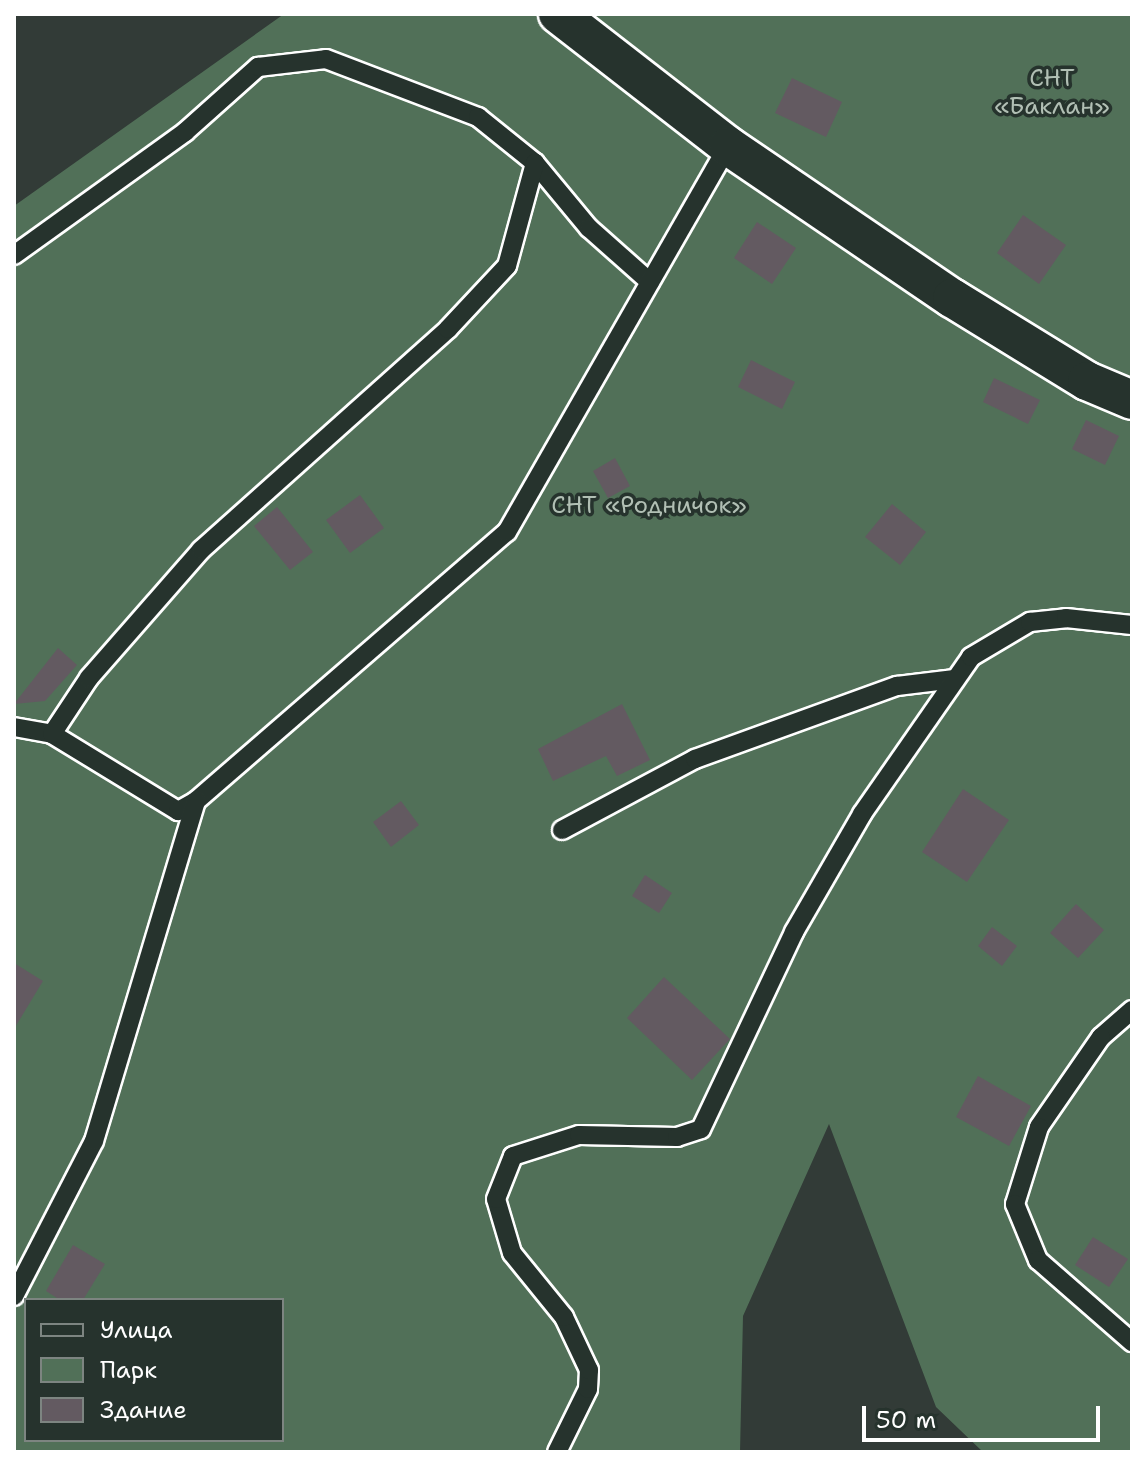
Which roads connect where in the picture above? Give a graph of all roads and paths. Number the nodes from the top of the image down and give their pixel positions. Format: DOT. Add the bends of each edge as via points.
graph roads {
  1 [pos="558,14"];
  2 [pos="728,146"];
  3 [pos="535,163"];
  4 [pos="14,255"];
  5 [pos="650,282"];
  6 [pos="1132,400"];
  7 [pos="1132,625"];
  8 [pos="955,679"];
  9 [pos="14,727"];
  10 [pos="52,734"];
  11 [pos="196,801"];
  12 [pos="562,830"];
  13 [pos="1132,1010"];
  14 [pos="14,1296"];
  15 [pos="1132,1342"];
  16 [pos="557,1452"];
  1 -- 2 [label="street"];
  2 -- 5 [label="lane"];
  2 -- 6 [label="street" via="952,298 1087,381"];
  3 -- 4 [label="lane" via="478,117 326,59 258,67 185,132"];
  3 -- 5 [label="lane" via="589,228"];
  3 -- 10 [label="lane" via="507,266 448,329 201,550 89,678"];
  5 -- 11 [label="lane" via="507,532"];
  7 -- 8 [label="lane" via="1066,618 1030,622 971,657"];
  8 -- 12 [label="lane" via="897,686 695,759"];
  8 -- 16 [label="lane" via="862,814 794,932 701,1129 677,1137 579,1135 513,1156 496,1199 512,1253 564,1317 589,1370 588,1389"];
  9 -- 10 [label="lane"];
  10 -- 11 [label="lane" via="178,811"];
  11 -- 14 [label="lane" via="94,1141"];
  13 -- 15 [label="lane" via="1101,1037 1039,1127 1015,1204 1038,1260"];
}
